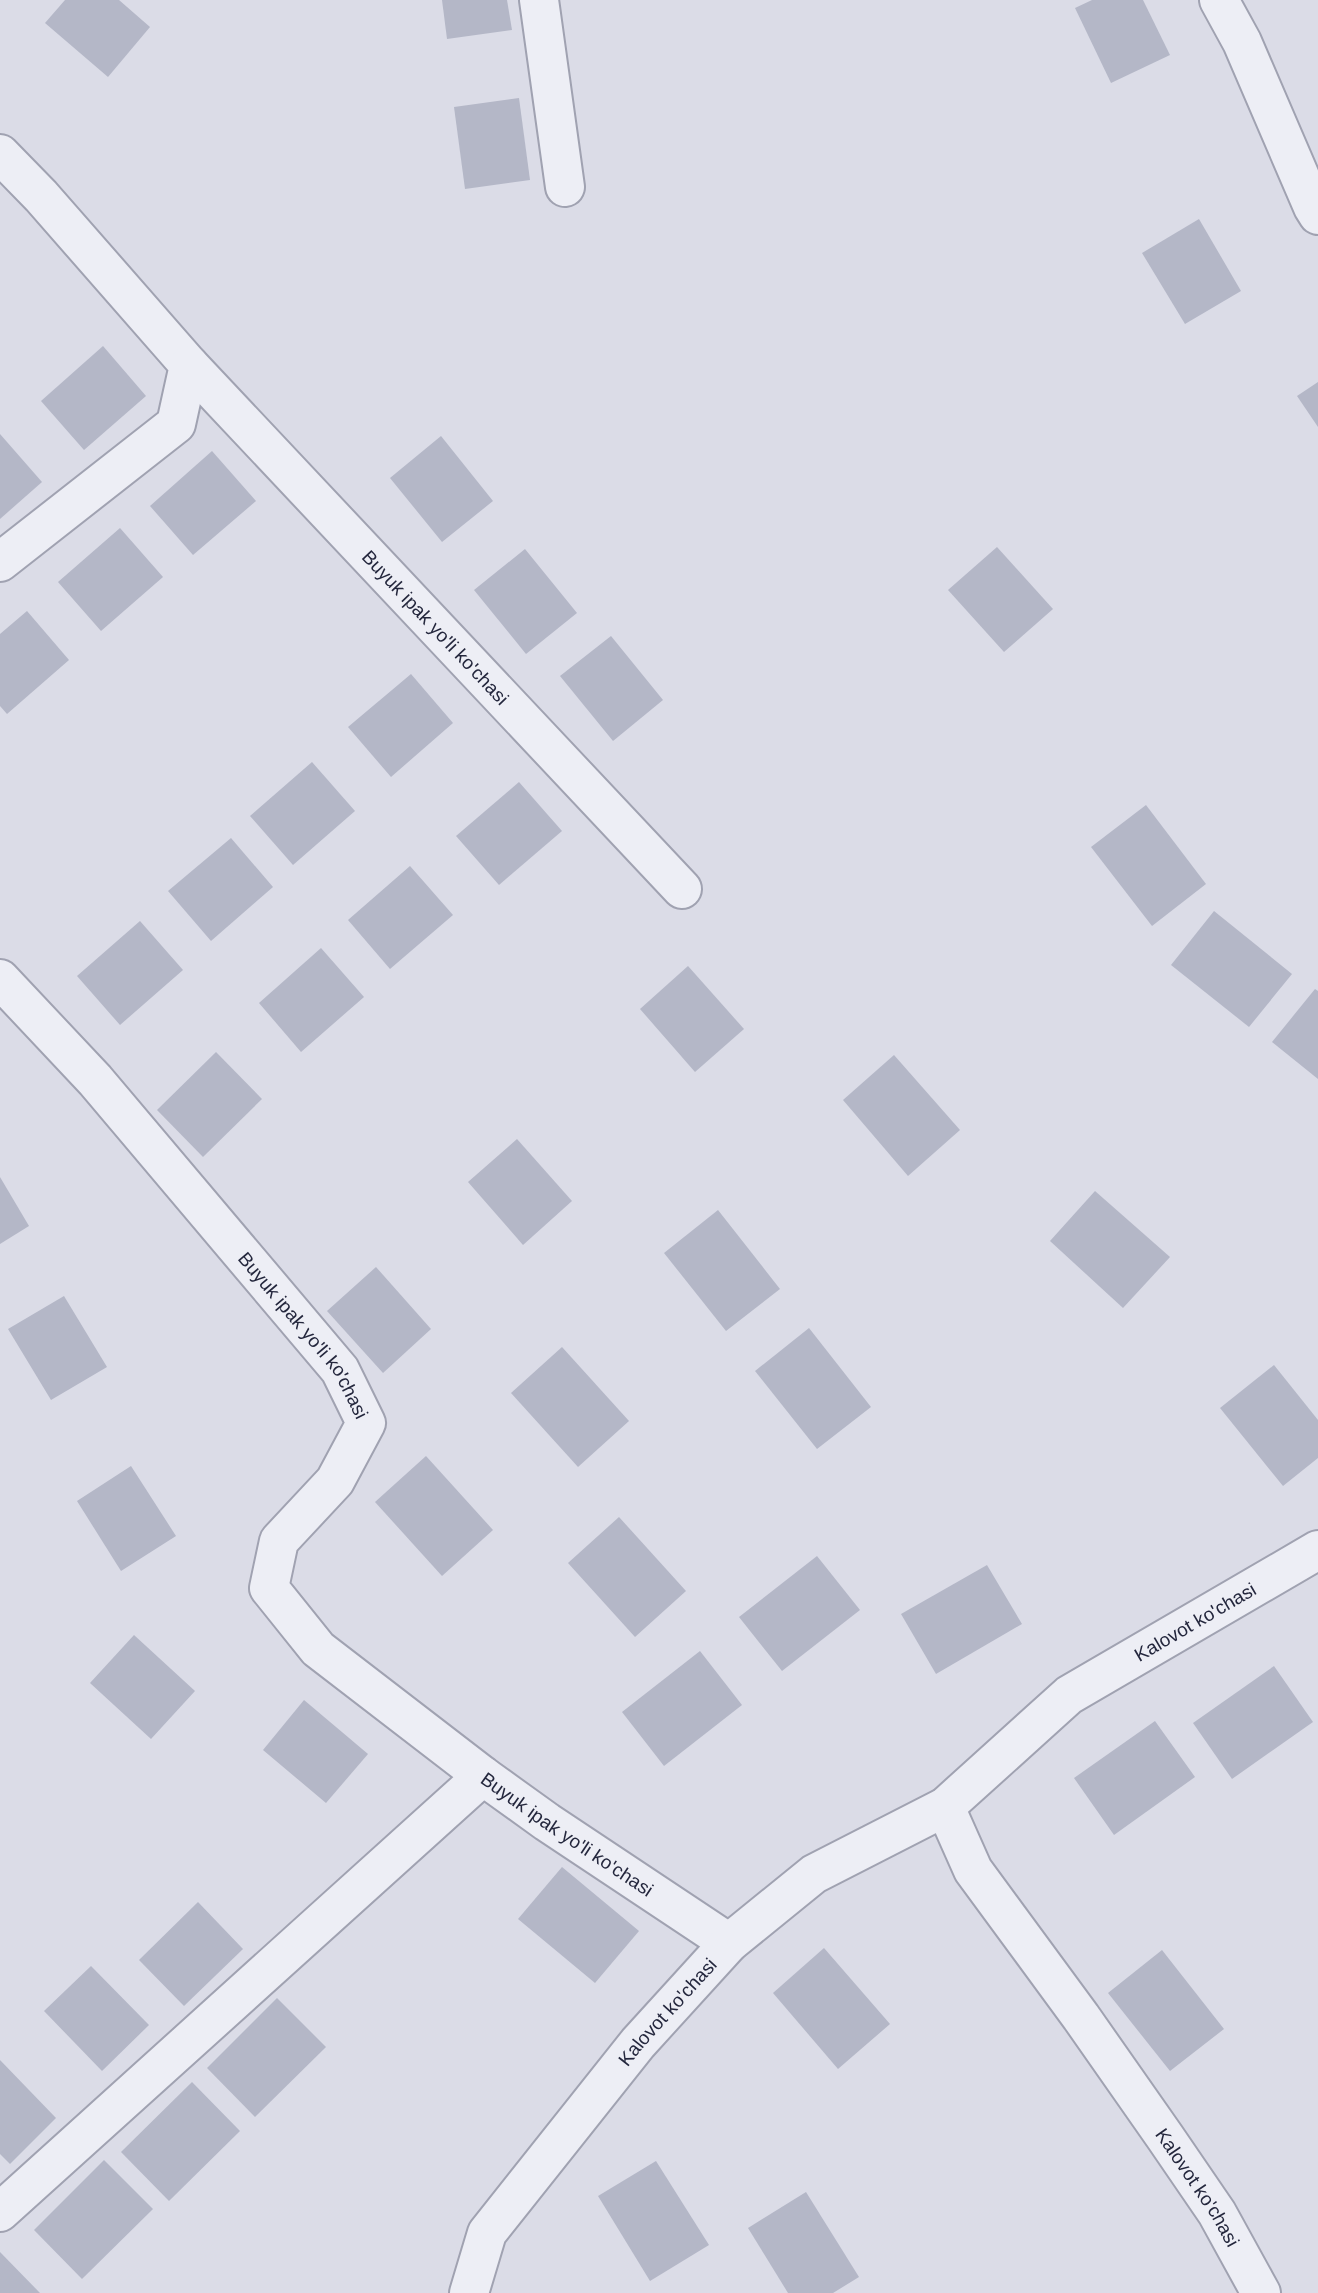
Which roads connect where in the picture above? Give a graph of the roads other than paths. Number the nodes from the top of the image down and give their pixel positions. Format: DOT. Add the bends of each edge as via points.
graph roads {
  1 [pos="539,0"];
  2 [pos="1219,0"];
  3 [pos="0,154"];
  4 [pos="565,187"];
  5 [pos="1318,215"];
  6 [pos="189,365"];
  7 [pos="0,562"];
  8 [pos="682,889"];
  9 [pos="0,979"];
  10 [pos="1318,1550"];
  11 [pos="483,1776"];
  12 [pos="945,1807"];
  13 [pos="729,1943"];
  14 [pos="0,2212"];
  15 [pos="469,2293"];
  16 [pos="1261,2293"];
  1 -- 4 [label="street"];
  2 -- 5 [label="street"];
  3 -- 6 [label="street, Buyuk ipak yo'li ko'chasi"];
  6 -- 7 [label="street" via="176,424"];
  6 -- 8 [label="street, Buyuk ipak yo'li ko'chasi"];
  9 -- 11 [label="street, Buyuk ipak yo'li ko'chasi" via="95,1080 340,1370 366,1423 335,1481 279,1541 269,1588 318,1649"];
  10 -- 12 [label="street, Kalovot ko'chasi" via="1069,1695"];
  11 -- 13 [label="street, Buyuk ipak yo'li ko'chasi"];
  11 -- 14 [label="street"];
  12 -- 13 [label="street, Kalovot ko'chasi" via="814,1874"];
  12 -- 16 [label="street, Kalovot ko'chasi" via="973,1870 1217,2213"];
  13 -- 15 [label="street, Kalovot ko'chasi" via="638,2043 487,2233"];
}
